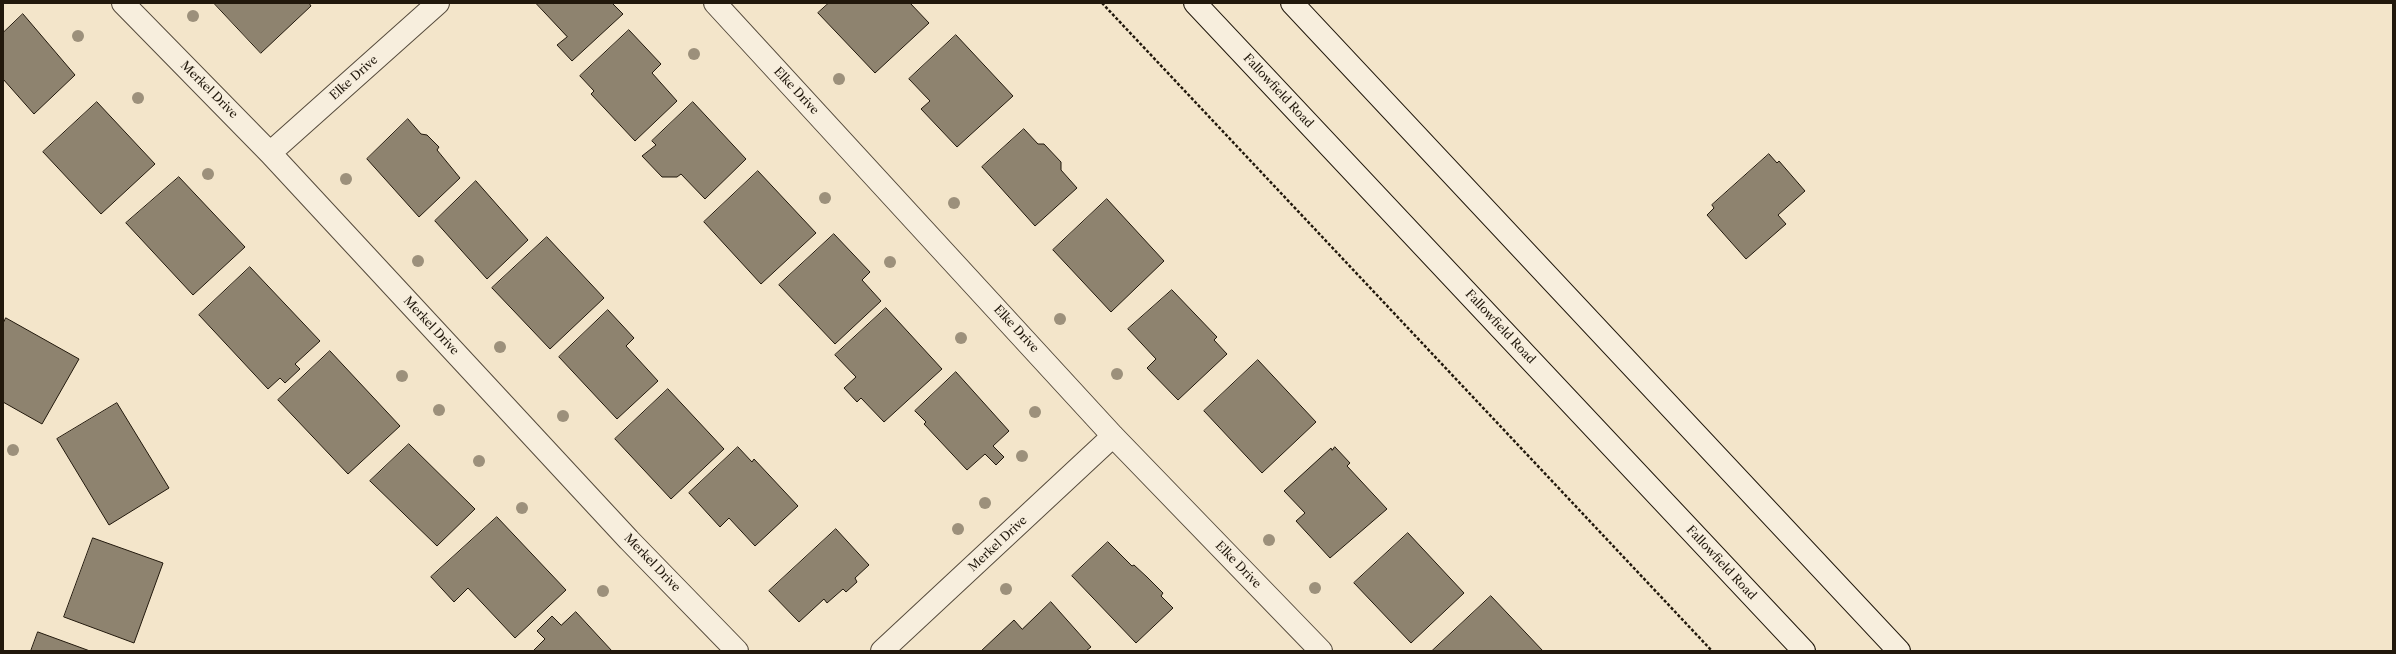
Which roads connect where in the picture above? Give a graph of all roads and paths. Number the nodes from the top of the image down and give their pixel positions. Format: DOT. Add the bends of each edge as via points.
graph roads {
  1 [pos="123,3"];
  2 [pos="438,3"];
  3 [pos="715,3"];
  4 [pos="1102,3"];
  5 [pos="1195,3"];
  6 [pos="1292,3"];
  7 [pos="270,153"];
  8 [pos="1113,436"];
  9 [pos="737,651"];
  10 [pos="882,651"];
  11 [pos="1321,651"];
  12 [pos="1712,651"];
  13 [pos="1804,651"];
  14 [pos="1898,651"];
  1 -- 7 [label="street, Merkel Drive"];
  2 -- 7 [label="street, Elke Drive"];
  3 -- 8 [label="street, Elke Drive"];
  4 -- 12 [label="path"];
  5 -- 13 [label="street, Fallowfield Road"];
  6 -- 14 [label="street"];
  7 -- 9 [label="street, Merkel Drive" via="629,540"];
  8 -- 10 [label="street, Merkel Drive"];
  8 -- 11 [label="street, Elke Drive"];
}
